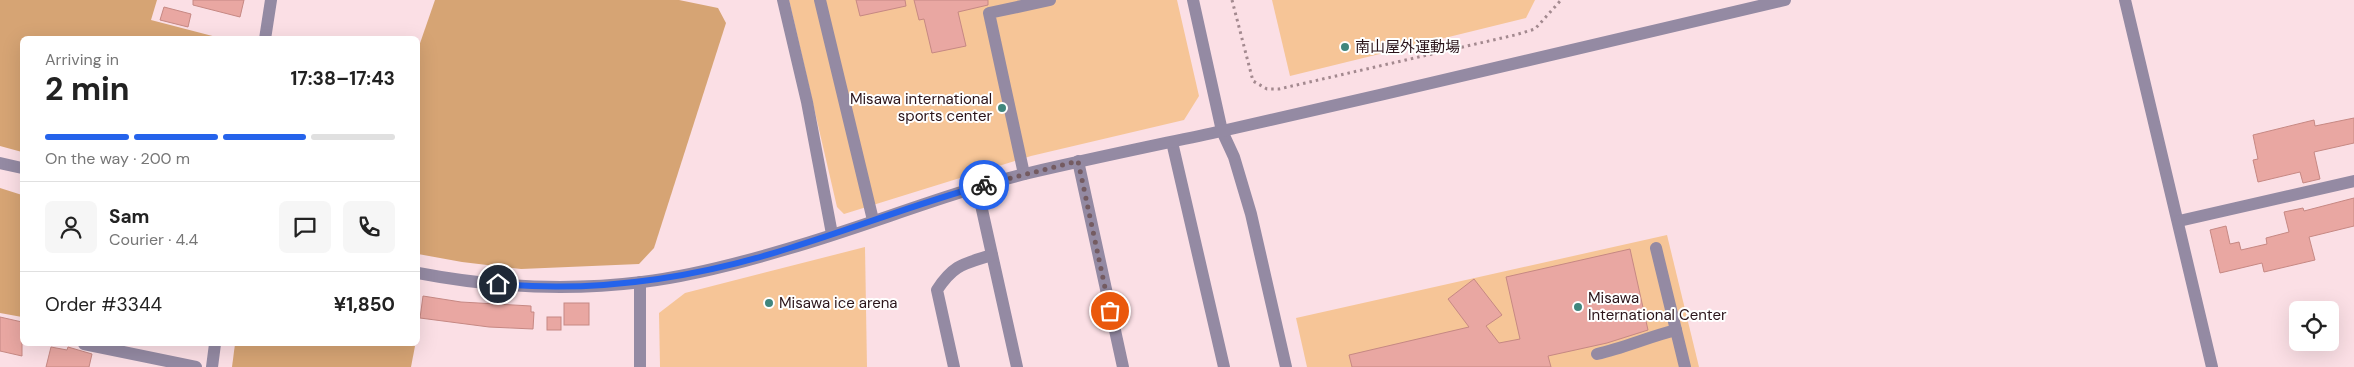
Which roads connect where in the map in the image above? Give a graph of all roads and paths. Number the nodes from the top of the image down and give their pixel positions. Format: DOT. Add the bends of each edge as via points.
graph roads {
  1 [pos="271,0"];
  2 [pos="783,0"];
  3 [pos="820,0"];
  4 [pos="1050,0"];
  5 [pos="1193,0"];
  6 [pos="1232,0"];
  7 [pos="1561,0"];
  8 [pos="1785,0"];
  9 [pos="2125,0"];
  10 [pos="265,36"];
  11 [pos="1222,131"];
  12 [pos="1172,142"];
  13 [pos="1078,161"];
  14 [pos="0,163"];
  15 [pos="20,168"];
  16 [pos="1024,174"];
  17 [pos="2354,180"];
  18 [pos="977,187"];
  19 [pos="873,220"];
  20 [pos="2179,221"];
  21 [pos="832,234"];
  22 [pos="1656,248"];
  23 [pos="992,255"];
  24 [pos="420,273"];
  25 [pos="640,282"];
  26 [pos="1676,330"];
  27 [pos="94,346"];
  28 [pos="215,346"];
  29 [pos="1596,354"];
  30 [pos="196,367"];
  31 [pos="212,367"];
  32 [pos="640,367"];
  33 [pos="954,367"];
  34 [pos="1017,367"];
  35 [pos="1123,367"];
  36 [pos="1224,367"];
  37 [pos="1286,367"];
  38 [pos="1685,367"];
  39 [pos="2212,367"];
  1 -- 10 [label="street"];
  2 -- 21 [label="street" via="807,102"];
  3 -- 19 [label="street"];
  4 -- 16 [label="street" via="989,14"];
  5 -- 11 [label="street"];
  6 -- 7 [label="path" via="1253,81 1267,89 1278,89 1535,29"];
  8 -- 11 [label="street"];
  9 -- 20 [label="street"];
  11 -- 12 [label="street"];
  11 -- 37 [label="street" via="1234,157 1251,214"];
  12 -- 13 [label="street"];
  12 -- 36 [label="street"];
  13 -- 16 [label="street"];
  13 -- 35 [label="street"];
  14 -- 15 [label="street"];
  16 -- 18 [label="street"];
  17 -- 20 [label="street"];
  18 -- 19 [label="street"];
  18 -- 23 [label="street"];
  19 -- 21 [label="street"];
  20 -- 39 [label="street"];
  21 -- 25 [label="street" via="727,265"];
  22 -- 26 [label="street"];
  23 -- 33 [label="street" via="959,265 937,290"];
  23 -- 34 [label="street"];
  24 -- 25 [label="street" via="514,285 578,286"];
  25 -- 32 [label="street"];
  26 -- 29 [label="street" via="1641,339 1626,348"];
  26 -- 38 [label="street"];
  27 -- 30 [label="street"];
  28 -- 31 [label="street"];
}
